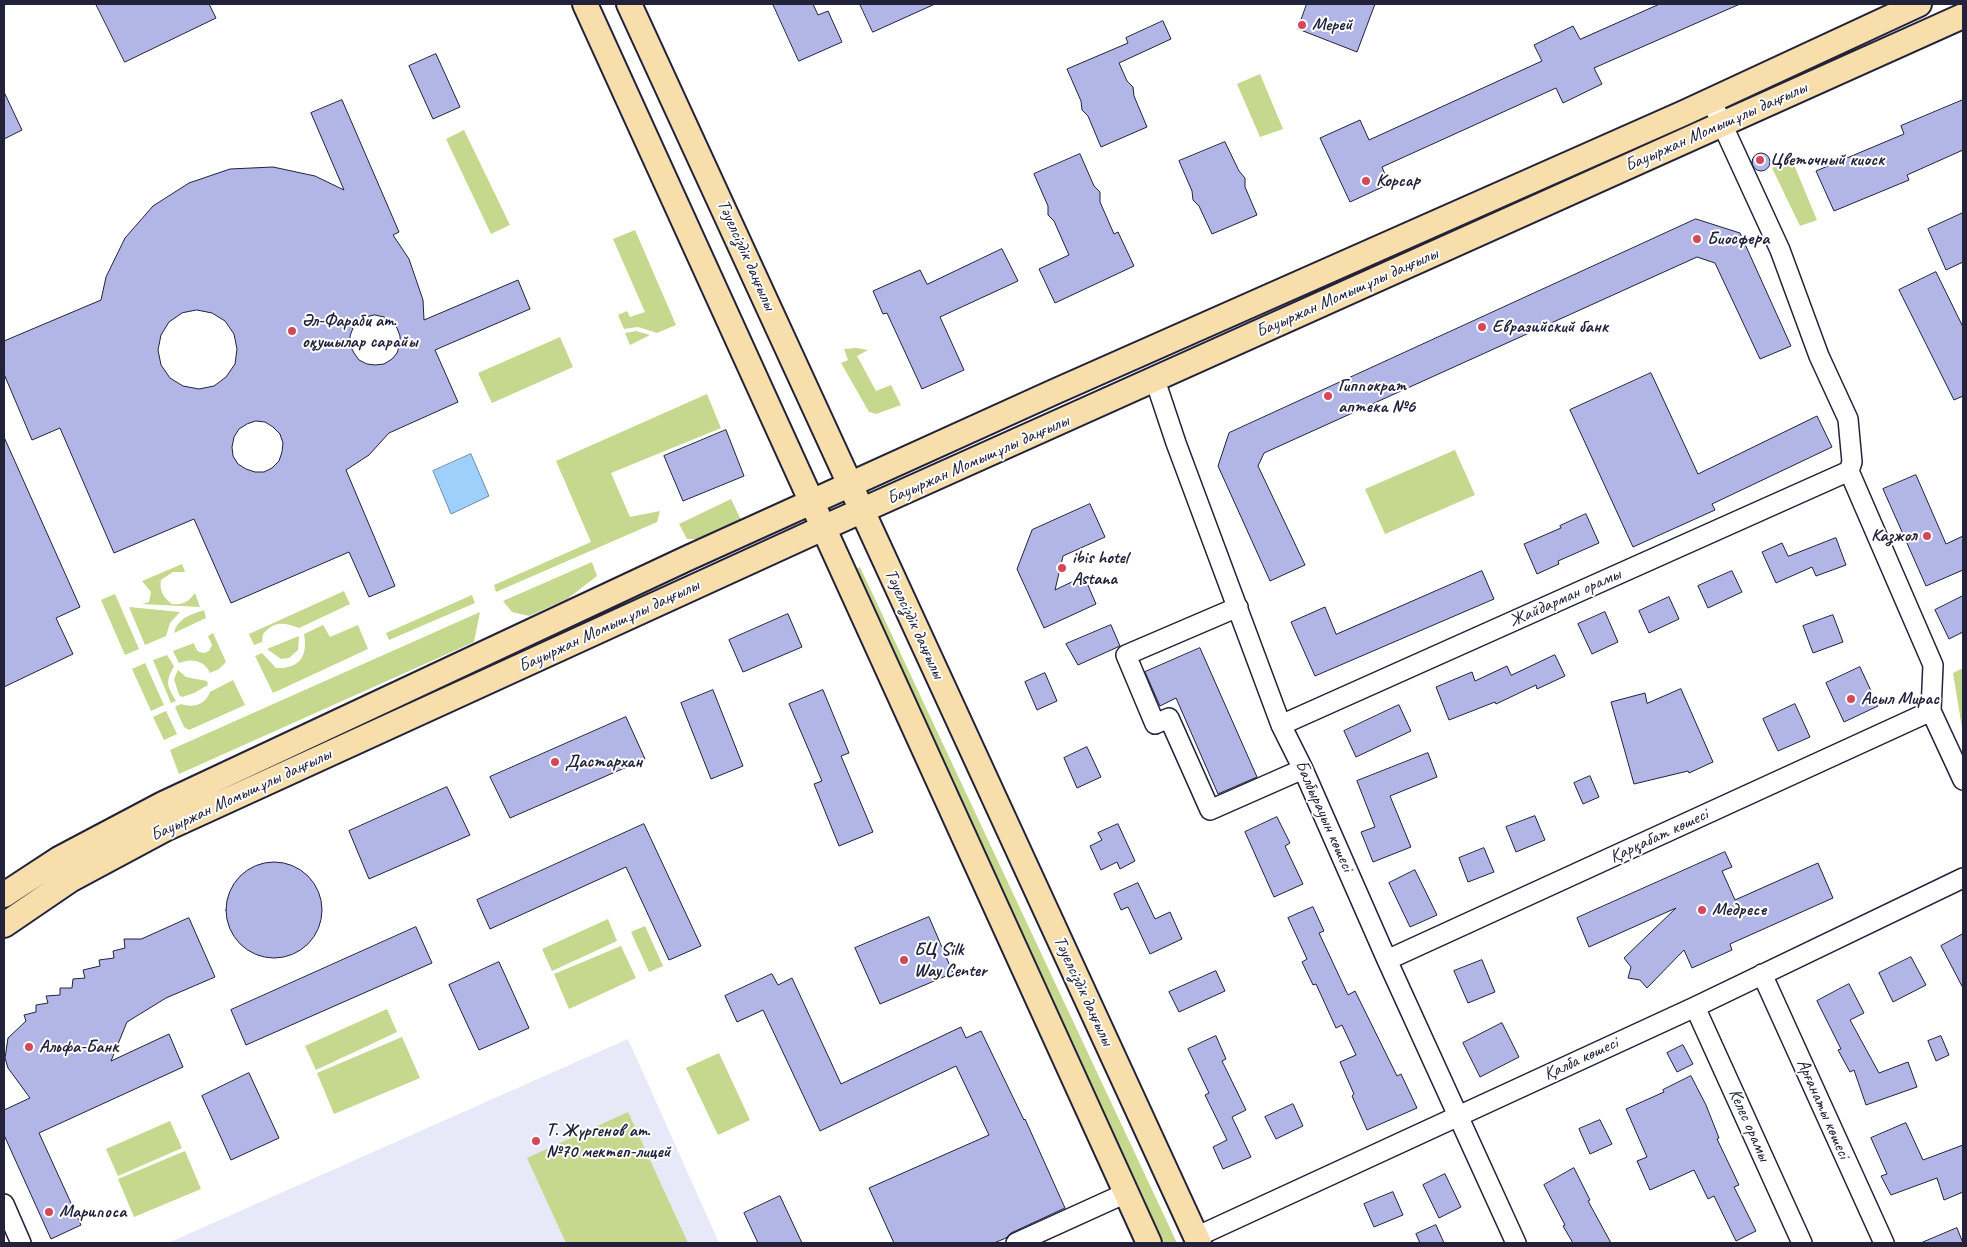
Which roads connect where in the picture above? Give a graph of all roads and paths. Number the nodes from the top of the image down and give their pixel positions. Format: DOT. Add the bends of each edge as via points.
graph roads {
  1 [pos="585,4"];
  2 [pos="629,4"];
  3 [pos="1919,4"];
  4 [pos="1963,16"];
  5 [pos="1711,100"];
  6 [pos="1723,124"];
  7 [pos="1155,380"];
  8 [pos="1849,471"];
  9 [pos="850,485"];
  10 [pos="812,502"];
  11 [pos="863,512"];
  12 [pos="824,528"];
  13 [pos="1238,607"];
  14 [pos="1931,711"];
  15 [pos="1281,724"];
  16 [pos="1303,769"];
  17 [pos="1963,780"];
  18 [pos="1963,878"];
  19 [pos="4,895"];
  20 [pos="4,925"];
  21 [pos="1388,960"];
  22 [pos="1762,974"];
  23 [pos="1695,1007"];
  24 [pos="1458,1116"];
  25 [pos="1126,1193"];
  26 [pos="4,1204"];
  27 [pos="1197,1240"];
  28 [pos="21,1243"];
  29 [pos="1016,1243"];
  30 [pos="1149,1243"];
  31 [pos="1516,1243"];
  32 [pos="1802,1243"];
  33 [pos="1884,1243"];
  1 -- 10 [label="main road"];
  2 -- 9 [label="main road, Тәуелсіздік даңғылы"];
  3 -- 5 [label="main road, Бауыржан Момышұлы даңғылы"];
  4 -- 6 [label="main road, Бауыржан Момышұлы даңғылы"];
  5 -- 6 [label="street"];
  5 -- 9 [label="main road, Бауыржан Момышұлы даңғылы"];
  6 -- 7 [label="main road, Бауыржан Момышұлы даңғылы"];
  6 -- 8 [label="street" via="1780,250 1848,419 1852,462"];
  7 -- 11 [label="main road, Бауыржан Момышұлы даңғылы"];
  7 -- 13 [label="street, Балбырауын көшесі"];
  8 -- 14 [label="street" via="1933,665"];
  8 -- 15 [label="street, Жайдарман орамы"];
  9 -- 10 [label="main road, Бауыржан Момышұлы даңғылы"];
  9 -- 11 [label="main road, Тәуелсіздік даңғылы"];
  10 -- 12 [label="main road"];
  10 -- 19 [label="main road, Бауыржан Момышұлы даңғылы" via="188,792 59,859"];
  11 -- 12 [label="main road, Бауыржан Момышұлы даңғылы"];
  11 -- 27 [label="main road, Тәуелсіздік даңғылы"];
  12 -- 20 [label="main road, Бауыржан Момышұлы даңғылы" via="167,828 70,880"];
  12 -- 25 [label="main road"];
  13 -- 15 [label="street, Балбырауын көшесі"];
  13 -- 16 [label="street" via="1126,655 1155,724 1169,718 1210,810"];
  14 -- 17 [label="street"];
  14 -- 21 [label="street, Қарқабат көшесі"];
  15 -- 16 [label="street, Балбырауын көшесі"];
  16 -- 21 [label="street, Балбырауын көшесі"];
  18 -- 22 [label="street, Қалба көшесі"];
  21 -- 24 [label="street, Балбырауын көшесі"];
  22 -- 23 [label="street, Қалба көшесі"];
  22 -- 33 [label="street, Арғанаты көшесі"];
  23 -- 24 [label="street, Қалба көшесі"];
  23 -- 32 [label="street, Келес орамы"];
  24 -- 27 [label="street, Қалба көшесі"];
  24 -- 31 [label="street, Балбырауын көшесі"];
  25 -- 29 [label="street"];
  25 -- 30 [label="main road"];
  26 -- 28 [label="street"];
}
